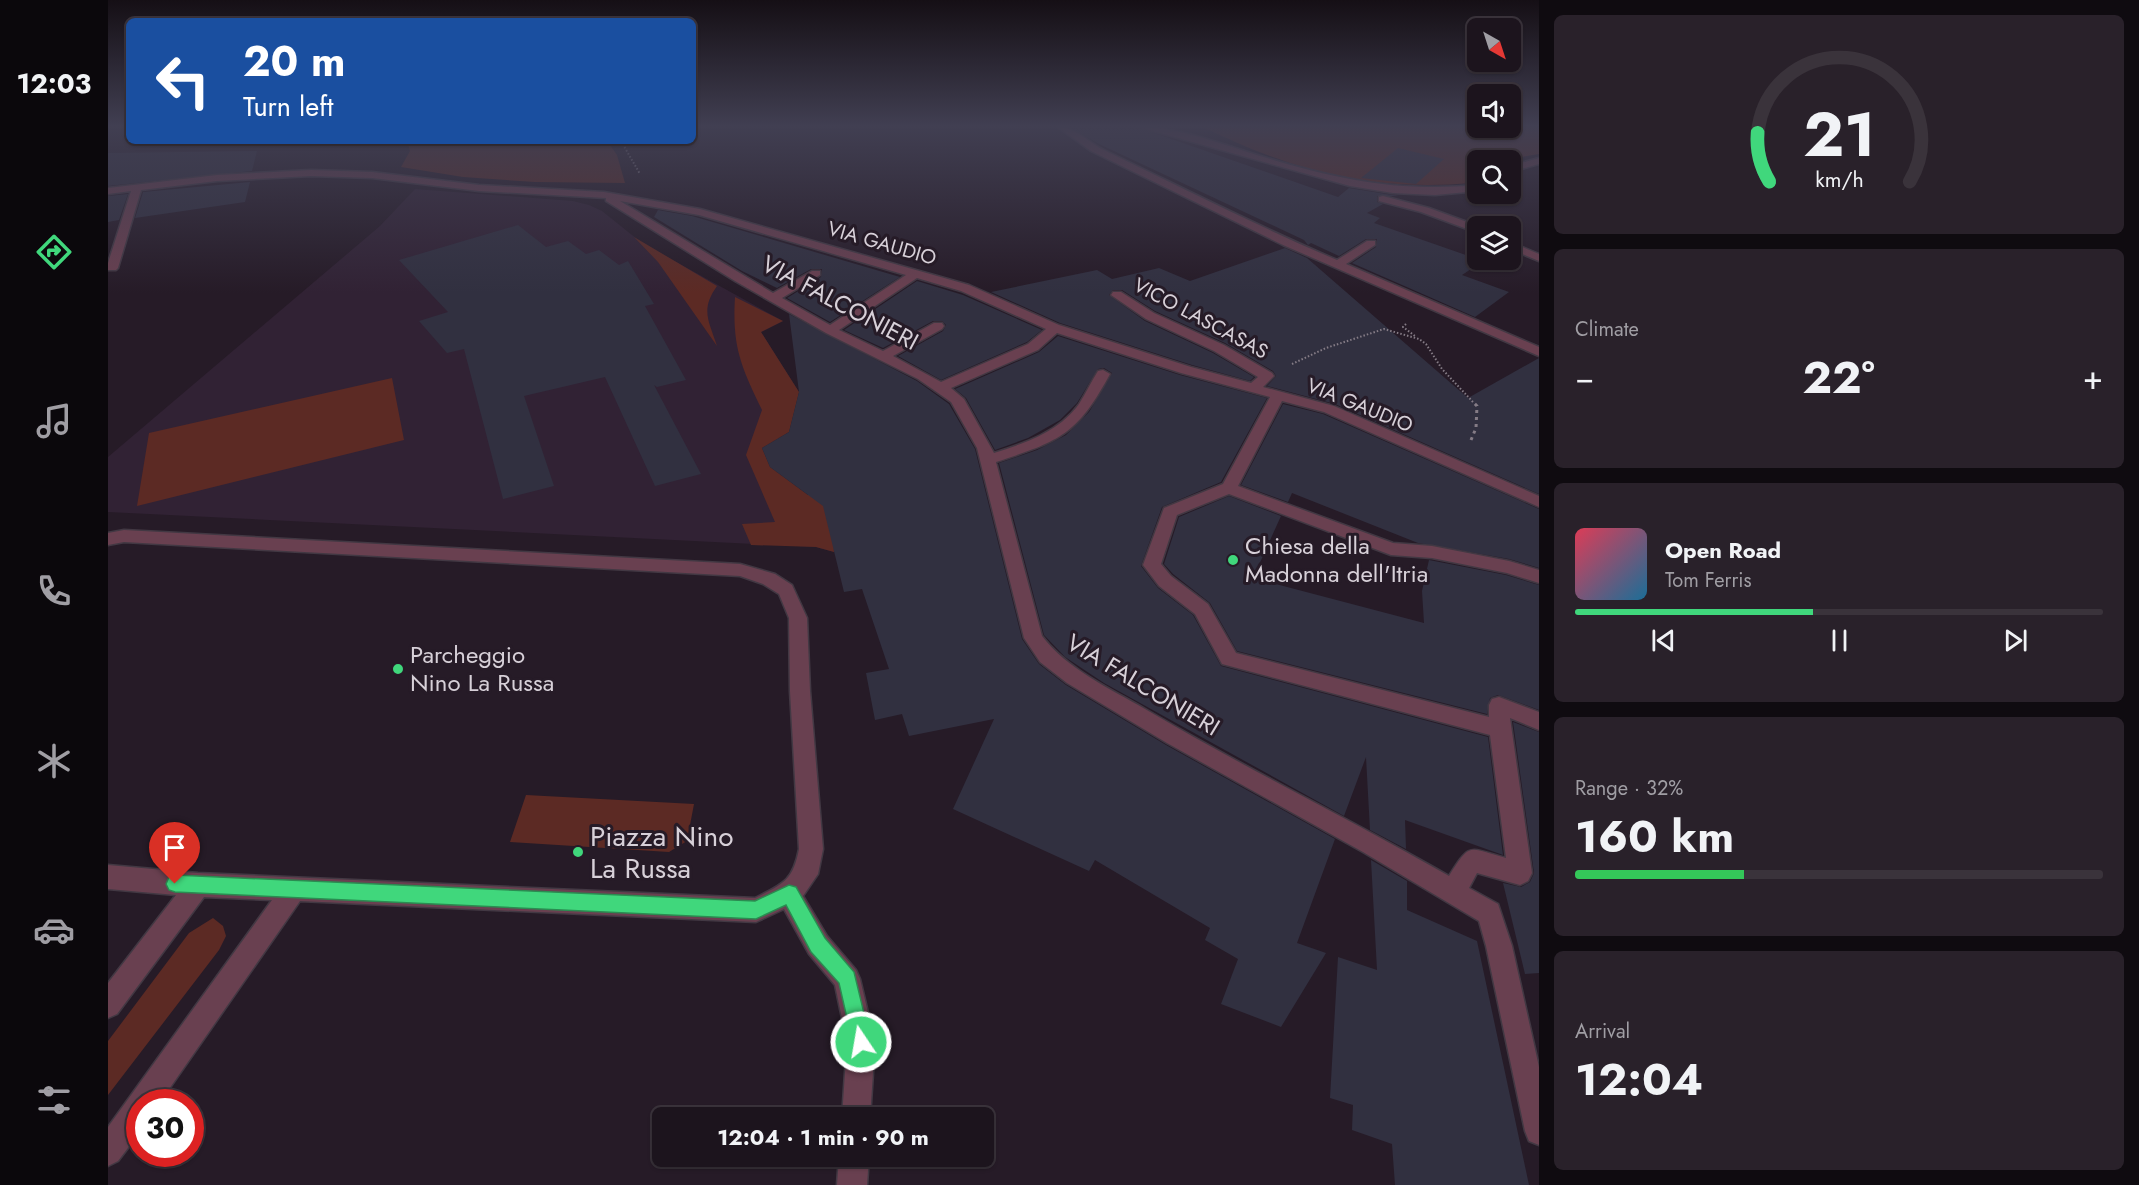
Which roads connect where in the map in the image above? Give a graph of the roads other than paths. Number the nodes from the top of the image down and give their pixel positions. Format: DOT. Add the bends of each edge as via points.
graph roads {
  1 [pos="179,182"];
  2 [pos="435,182"];
  3 [pos="1162,182"];
  4 [pos="1315,182"];
  5 [pos="1348,182"];
  6 [pos="137,187"];
  7 [pos="1467,189"];
  8 [pos="108,191"];
  9 [pos="604,195"];
  10 [pos="700,212"];
  11 [pos="669,225"];
  12 [pos="1467,226"];
  13 [pos="1371,243"];
  14 [pos="1521,250"];
  15 [pos="1539,258"];
  16 [pos="1337,265"];
  17 [pos="112,268"];
  18 [pos="816,273"];
  19 [pos="916,273"];
  20 [pos="1117,295"];
  21 [pos="773,298"];
  22 [pos="938,326"];
  23 [pos="1055,328"];
  24 [pos="830,330"];
  25 [pos="1539,352"];
  26 [pos="883,356"];
  27 [pos="1103,374"];
  28 [pos="942,387"];
  29 [pos="1254,388"];
  30 [pos="1278,395"];
  31 [pos="988,460"];
  32 [pos="1229,488"];
  33 [pos="1539,502"];
  34 [pos="108,539"];
  35 [pos="1539,577"];
  36 [pos="1539,721"];
  37 [pos="1500,729"];
  38 [pos="108,877"];
  39 [pos="198,885"];
  40 [pos="294,890"];
  41 [pos="1453,892"];
  42 [pos="789,894"];
  43 [pos="108,1005"];
  44 [pos="152,1089"];
  45 [pos="857,1107"];
  46 [pos="126,1126"];
  47 [pos="1539,1131"];
  48 [pos="108,1151"];
  49 [pos="853,1167"];
  50 [pos="852,1185"];
  1 -- 6 [label="street, VIA GAUDIO"];
  2 -- 9 [label="street, VIA GAUDIO"];
  3 -- 16 [label="street"];
  4 -- 12 [label="street" via="1408,205"];
  5 -- 7 [label="street" via="1377,189"];
  6 -- 8 [label="street, VIA GAUDIO"];
  6 -- 17 [label="street"];
  9 -- 10 [label="street, VIA GAUDIO"];
  9 -- 11 [label="street, VIA FALCONIERI"];
  10 -- 11 [label="street"];
  10 -- 19 [label="street, VIA GAUDIO"];
  11 -- 21 [label="street, VIA FALCONIERI"];
  13 -- 16 [label="street"];
  14 -- 15 [label="street"];
  16 -- 25 [label="street"];
  18 -- 21 [label="street"];
  19 -- 23 [label="street, VIA GAUDIO" via="965,288"];
  19 -- 24 [label="street"];
  20 -- 29 [label="street, VICO LASCASAS" via="1267,376"];
  21 -- 24 [label="street, VIA FALCONIERI"];
  22 -- 26 [label="street"];
  23 -- 28 [label="street" via="1032,347"];
  23 -- 29 [label="street, VIA GAUDIO"];
  24 -- 26 [label="street, VIA FALCONIERI"];
  26 -- 28 [label="street, VIA FALCONIERI"];
  27 -- 31 [label="street" via="1084,407 1055,434"];
  28 -- 31 [label="street, VIA FALCONIERI" via="957,399"];
  29 -- 30 [label="street, VIA GAUDIO"];
  30 -- 32 [label="street"];
  30 -- 33 [label="street, VIA GAUDIO" via="1329,409"];
  31 -- 41 [label="street, VIA FALCONIERI" via="1032,638 1047,657 1174,737"];
  32 -- 35 [label="street" via="1391,549 1443,554"];
  32 -- 37 [label="street" via="1170,512 1152,565 1165,581 1202,609 1229,659"];
  34 -- 42 [label="street" via="124,536 740,570 769,579 786,590 798,618 811,849 806,874"];
  36 -- 37 [label="street" via="1499,705"];
  37 -- 41 [label="street" via="1520,873 1472,860"];
  38 -- 39 [label="street"];
  39 -- 40 [label="street"];
  39 -- 43 [label="street"];
  40 -- 42 [label="street" via="756,910"];
  40 -- 44 [label="street"];
  41 -- 47 [label="street, VIA FALCONIERI" via="1489,913 1500,946"];
  42 -- 45 [label="street" via="818,945 848,979 861,1042"];
  46 -- 48 [label="street"];
  49 -- 50 [label="street"];
}
